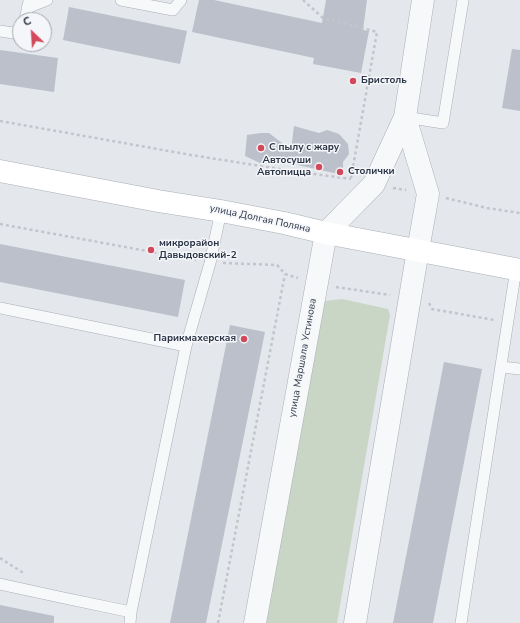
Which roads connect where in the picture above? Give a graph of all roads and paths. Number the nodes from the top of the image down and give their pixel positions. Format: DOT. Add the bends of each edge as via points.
graph roads {
  1 [pos="47,0"];
  2 [pos="121,0"];
  3 [pos="181,0"];
  4 [pos="303,0"];
  5 [pos="424,0"];
  6 [pos="463,0"];
  7 [pos="28,4"];
  8 [pos="0,31"];
  9 [pos="12,33"];
  10 [pos="405,117"];
  11 [pos="0,121"];
  12 [pos="0,170"];
  13 [pos="350,179"];
  14 [pos="374,184"];
  15 [pos="428,194"];
  16 [pos="221,211"];
  17 [pos="520,213"];
  18 [pos="0,224"];
  19 [pos="326,233"];
  20 [pos="418,250"];
  21 [pos="210,263"];
  22 [pos="518,269"];
  23 [pos="285,274"];
  24 [pos="317,284"];
  25 [pos="410,298"];
  26 [pos="0,308"];
  27 [pos="474,317"];
  28 [pos="186,346"];
  29 [pos="501,367"];
  30 [pos="520,369"];
  31 [pos="0,584"];
  32 [pos="131,612"];
  33 [pos="130,623"];
  34 [pos="218,623"];
  35 [pos="255,623"];
  36 [pos="355,623"];
  37 [pos="461,623"];
  1 -- 7 [label="lane"];
  2 -- 3 [label="lane" via="173,10"];
  4 -- 13 [label="path" via="323,18 377,32"];
  5 -- 10 [label="street"];
  6 -- 10 [label="lane" via="443,123"];
  8 -- 9 [label="lane"];
  10 -- 14 [label="street"];
  10 -- 15 [label="street"];
  11 -- 13 [label="path" via="191,155"];
  12 -- 16 [label="main road, улица Долгая Поляна"];
  13 -- 14 [label="path"];
  14 -- 15 [label="path"];
  14 -- 19 [label="street"];
  15 -- 17 [label="path"];
  15 -- 20 [label="street"];
  16 -- 19 [label="main road, улица Долгая Поляна"];
  16 -- 21 [label="lane"];
  18 -- 21 [label="path"];
  19 -- 20 [label="main road, улица Долгая Поляна"];
  19 -- 24 [label="street, улица Маршала Устинова"];
  20 -- 22 [label="main road, улица Долгая Поляна"];
  20 -- 25 [label="street"];
  21 -- 23 [label="path" via="277,266"];
  21 -- 28 [label="lane"];
  22 -- 29 [label="lane"];
  23 -- 24 [label="path"];
  23 -- 34 [label="path"];
  24 -- 25 [label="path"];
  24 -- 35 [label="street, улица Маршала Устинова"];
  25 -- 27 [label="path" via="428,300 432,309"];
  25 -- 36 [label="street"];
  26 -- 28 [label="lane"];
  28 -- 32 [label="lane"];
  29 -- 30 [label="lane"];
  29 -- 37 [label="lane"];
  31 -- 32 [label="lane"];
  32 -- 33 [label="lane"];
}
